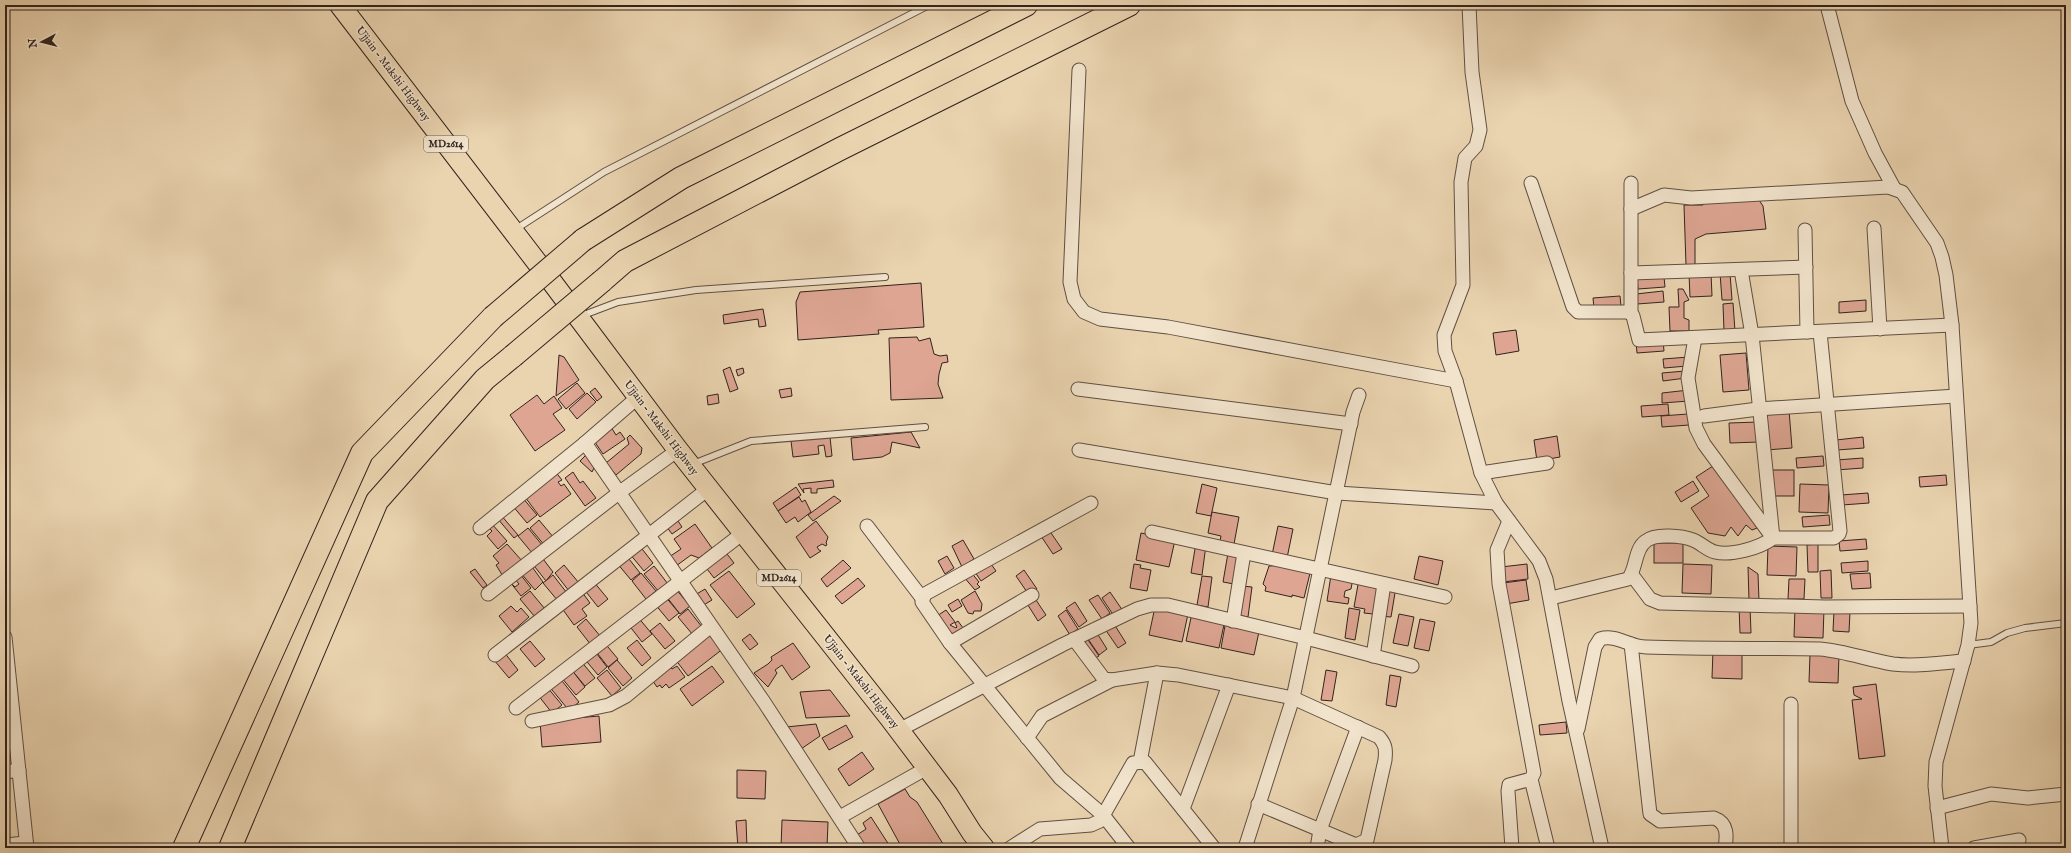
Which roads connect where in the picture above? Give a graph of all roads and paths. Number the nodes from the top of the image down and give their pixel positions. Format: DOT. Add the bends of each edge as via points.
graph roads {
  1 [pos="340,5"];
  2 [pos="929,5"];
  3 [pos="1026,5"];
  4 [pos="1129,5"];
  5 [pos="1469,5"];
  6 [pos="1827,5"];
  7 [pos="1079,70"];
  8 [pos="1531,183"];
  9 [pos="1631,183"];
  10 [pos="1894,188"];
  11 [pos="1631,209"];
  12 [pos="1874,228"];
  13 [pos="1805,230"];
  14 [pos="513,231"];
  15 [pos="1806,267"];
  16 [pos="1741,270"];
  17 [pos="1631,273"];
  18 [pos="885,277"];
  19 [pos="1632,314"];
  20 [pos="578,318"];
  21 [pos="1952,325"];
  22 [pos="1880,329"];
  23 [pos="1814,332"];
  24 [pos="1752,335"];
  25 [pos="1695,338"];
  26 [pos="1456,381"];
  27 [pos="1078,389"];
  28 [pos="1359,395"];
  29 [pos="1956,396"];
  30 [pos="637,398"];
  31 [pos="1826,404"];
  32 [pos="1758,409"];
  33 [pos="1704,416"];
  34 [pos="1351,424"];
  35 [pos="925,427"];
  36 [pos="585,443"];
  37 [pos="1079,450"];
  38 [pos="684,458"];
  39 [pos="1547,463"];
  40 [pos="1481,473"];
  41 [pos="708,489"];
  42 [pos="620,492"];
  43 [pos="1337,493"];
  44 [pos="1091,503"];
  45 [pos="1496,503"];
  46 [pos="1510,521"];
  47 [pos="867,526"];
  48 [pos="480,528"];
  49 [pos="1152,532"];
  50 [pos="743,533"];
  51 [pos="649,537"];
  52 [pos="1773,538"];
  53 [pos="1244,553"];
  54 [pos="1320,569"];
  55 [pos="1632,574"];
  56 [pos="680,580"];
  57 [pos="1384,584"];
  58 [pos="488,594"];
  59 [pos="1032,595"];
  60 [pos="1445,597"];
  61 [pos="922,598"];
  62 [pos="1551,598"];
  63 [pos="1970,606"];
  64 [pos="1233,620"];
  65 [pos="2066,623"];
  66 [pos="711,626"];
  67 [pos="5,636"];
  68 [pos="1306,638"];
  69 [pos="1074,639"];
  70 [pos="950,643"];
  71 [pos="1631,644"];
  72 [pos="1968,645"];
  73 [pos="495,655"];
  74 [pos="1373,656"];
  75 [pos="1964,661"];
  76 [pos="1412,666"];
  77 [pos="1157,673"];
  78 [pos="1112,680"];
  79 [pos="985,685"];
  80 [pos="1229,686"];
  81 [pos="1293,698"];
  82 [pos="1791,704"];
  83 [pos="9,708"];
  84 [pos="516,708"];
  85 [pos="532,721"];
  86 [pos="1358,728"];
  87 [pos="899,730"];
  88 [pos="1578,734"];
  89 [pos="1027,738"];
  90 [pos="1140,762"];
  91 [pos="927,768"];
  92 [pos="19,770"];
  93 [pos="5,772"];
  94 [pos="1531,779"];
  95 [pos="2066,794"];
  96 [pos="1258,804"];
  97 [pos="1937,808"];
  98 [pos="1183,809"];
  99 [pos="1103,815"];
  100 [pos="840,817"];
  101 [pos="1320,830"];
  102 [pos="2019,840"];
  103 [pos="1246,843"];
  104 [pos="5,845"];
  105 [pos="27,845"];
  106 [pos="184,848"];
  107 [pos="230,848"];
  108 [pos="859,848"];
  109 [pos="984,848"];
  110 [pos="1010,848"];
  111 [pos="1129,848"];
  112 [pos="1214,848"];
  113 [pos="1317,848"];
  114 [pos="1512,848"];
  115 [pos="1548,848"];
  116 [pos="1602,848"];
  117 [pos="1725,848"];
  118 [pos="1791,848"];
  119 [pos="1942,848"];
  120 [pos="1974,848"];
  1 -- 14 [label="main road, Ujjain - Makshi Highway / MD2614"];
  2 -- 14 [label="lane" via="604,172"];
  3 -- 106 [label="highway, bridge" via="681,178 583,240 493,317 362,453"];
  4 -- 107 [label="highway, bridge" via="625,261 485,379 377,501"];
  5 -- 26 [label="street" via="1472,72 1480,130 1476,146 1465,158 1461,182 1463,285 1444,335 1445,351"];
  6 -- 10 [label="street" via="1852,100 1872,147"];
  7 -- 26 [label="street" via="1070,282 1074,299 1084,312 1100,320 1168,327"];
  8 -- 19 [label="street" via="1572,307 1578,312 1627,311"];
  9 -- 11 [label="street"];
  10 -- 11 [label="street" via="1879,186 1691,198 1664,195"];
  10 -- 21 [label="street" via="1902,192 1937,243 1946,275"];
  11 -- 17 [label="street"];
  12 -- 22 [label="street"];
  13 -- 15 [label="street"];
  14 -- 20 [label="main road, Ujjain - Makshi Highway / MD2614"];
  15 -- 16 [label="street"];
  15 -- 23 [label="street"];
  16 -- 17 [label="street"];
  16 -- 24 [label="street"];
  17 -- 19 [label="street"];
  18 -- 20 [label="lane" via="696,290 618,302"];
  19 -- 25 [label="street" via="1639,340"];
  20 -- 30 [label="main road, Ujjain - Makshi Highway / MD2614"];
  21 -- 22 [label="street"];
  21 -- 29 [label="street"];
  22 -- 23 [label="street"];
  23 -- 24 [label="street"];
  23 -- 31 [label="street"];
  24 -- 25 [label="street"];
  24 -- 32 [label="street"];
  25 -- 52 [label="street" via="1688,378 1696,428 1704,444"];
  26 -- 40 [label="street"];
  27 -- 34 [label="street"];
  28 -- 34 [label="street"];
  29 -- 31 [label="street"];
  29 -- 63 [label="street"];
  30 -- 36 [label="street"];
  30 -- 38 [label="main road, Ujjain - Makshi Highway / MD2614"];
  31 -- 32 [label="street"];
  31 -- 52 [label="street" via="1839,534 1834,538"];
  32 -- 33 [label="street"];
  32 -- 52 [label="street"];
  34 -- 43 [label="street"];
  35 -- 38 [label="lane" via="751,441 713,455"];
  36 -- 42 [label="street"];
  36 -- 48 [label="street"];
  37 -- 43 [label="street"];
  38 -- 41 [label="main road, Ujjain - Makshi Highway / MD2614"];
  38 -- 42 [label="street"];
  39 -- 40 [label="street"];
  40 -- 45 [label="street"];
  41 -- 50 [label="main road, Ujjain - Makshi Highway / MD2614"];
  41 -- 51 [label="street"];
  42 -- 51 [label="street"];
  42 -- 58 [label="street"];
  43 -- 45 [label="street"];
  43 -- 54 [label="street"];
  44 -- 61 [label="street" via="925,594"];
  45 -- 46 [label="street"];
  46 -- 62 [label="street" via="1539,561"];
  46 -- 94 [label="street" via="1497,550 1497,565 1534,773"];
  47 -- 61 [label="street"];
  49 -- 53 [label="street"];
  50 -- 56 [label="street"];
  50 -- 87 [label="main road, Ujjain - Makshi Highway / MD2614"];
  51 -- 56 [label="street"];
  51 -- 73 [label="street"];
  52 -- 55 [label="street" via="1756,548 1726,553 1714,552 1694,540 1653,537 1641,546"];
  53 -- 54 [label="street"];
  53 -- 64 [label="street"];
  54 -- 57 [label="street"];
  54 -- 68 [label="street"];
  55 -- 62 [label="street" via="1622,581"];
  55 -- 63 [label="street" via="1650,599 1660,603 1825,607"];
  56 -- 66 [label="street"];
  56 -- 84 [label="street"];
  57 -- 60 [label="street"];
  57 -- 74 [label="street"];
  59 -- 70 [label="street"];
  61 -- 70 [label="street" via="923,606"];
  62 -- 88 [label="street" via="1569,701"];
  63 -- 72 [label="street"];
  64 -- 68 [label="street"];
  64 -- 69 [label="street" via="1168,605 1151,605"];
  65 -- 72 [label="lane" via="2025,628 2007,633 1991,642"];
  66 -- 85 [label="street" via="626,696 609,705"];
  66 -- 100 [label="street"];
  67 -- 83 [label="street"];
  68 -- 74 [label="street"];
  68 -- 81 [label="street"];
  69 -- 78 [label="street" via="1100,675 1104,679"];
  69 -- 79 [label="street"];
  70 -- 79 [label="street"];
  71 -- 75 [label="street" via="1644,647 1820,648 1839,650 1892,664"];
  71 -- 88 [label="street" via="1614,638 1600,640 1595,647"];
  71 -- 117 [label="street" via="1650,814 1660,822 1714,818 1720,820 1727,834"];
  72 -- 75 [label="street"];
  74 -- 76 [label="street"];
  75 -- 97 [label="street" via="1936,762"];
  77 -- 78 [label="street"];
  77 -- 80 [label="street"];
  77 -- 90 [label="street"];
  78 -- 89 [label="street" via="1042,716"];
  79 -- 87 [label="street"];
  79 -- 89 [label="street"];
  80 -- 81 [label="street"];
  80 -- 98 [label="street"];
  81 -- 86 [label="street"];
  81 -- 96 [label="street"];
  82 -- 118 [label="street"];
  83 -- 92 [label="street"];
  86 -- 101 [label="street"];
  86 -- 101 [label="street" via="1379,737 1386,749 1367,840 1356,845"];
  87 -- 91 [label="main road, Ujjain - Makshi Highway / MD2614"];
  88 -- 116 [label="street"];
  89 -- 99 [label="street" via="1060,778"];
  90 -- 98 [label="street" via="1145,762"];
  90 -- 99 [label="street" via="1133,763"];
  91 -- 100 [label="street"];
  91 -- 109 [label="main road, Ujjain - Makshi Highway / MD2614"];
  92 -- 93 [label="street"];
  92 -- 105 [label="street"];
  94 -- 114 [label="street" via="1515,782 1510,785 1508,791"];
  94 -- 115 [label="street"];
  95 -- 97 [label="street" via="2028,798 1992,794"];
  96 -- 101 [label="street"];
  96 -- 103 [label="street"];
  97 -- 119 [label="street"];
  98 -- 112 [label="street"];
  99 -- 110 [label="street" via="1100,821 1091,825 1040,829"];
  99 -- 111 [label="street"];
  100 -- 108 [label="street"];
  101 -- 113 [label="street"];
  102 -- 120 [label="street"];
  104 -- 105 [label="street"];
}
